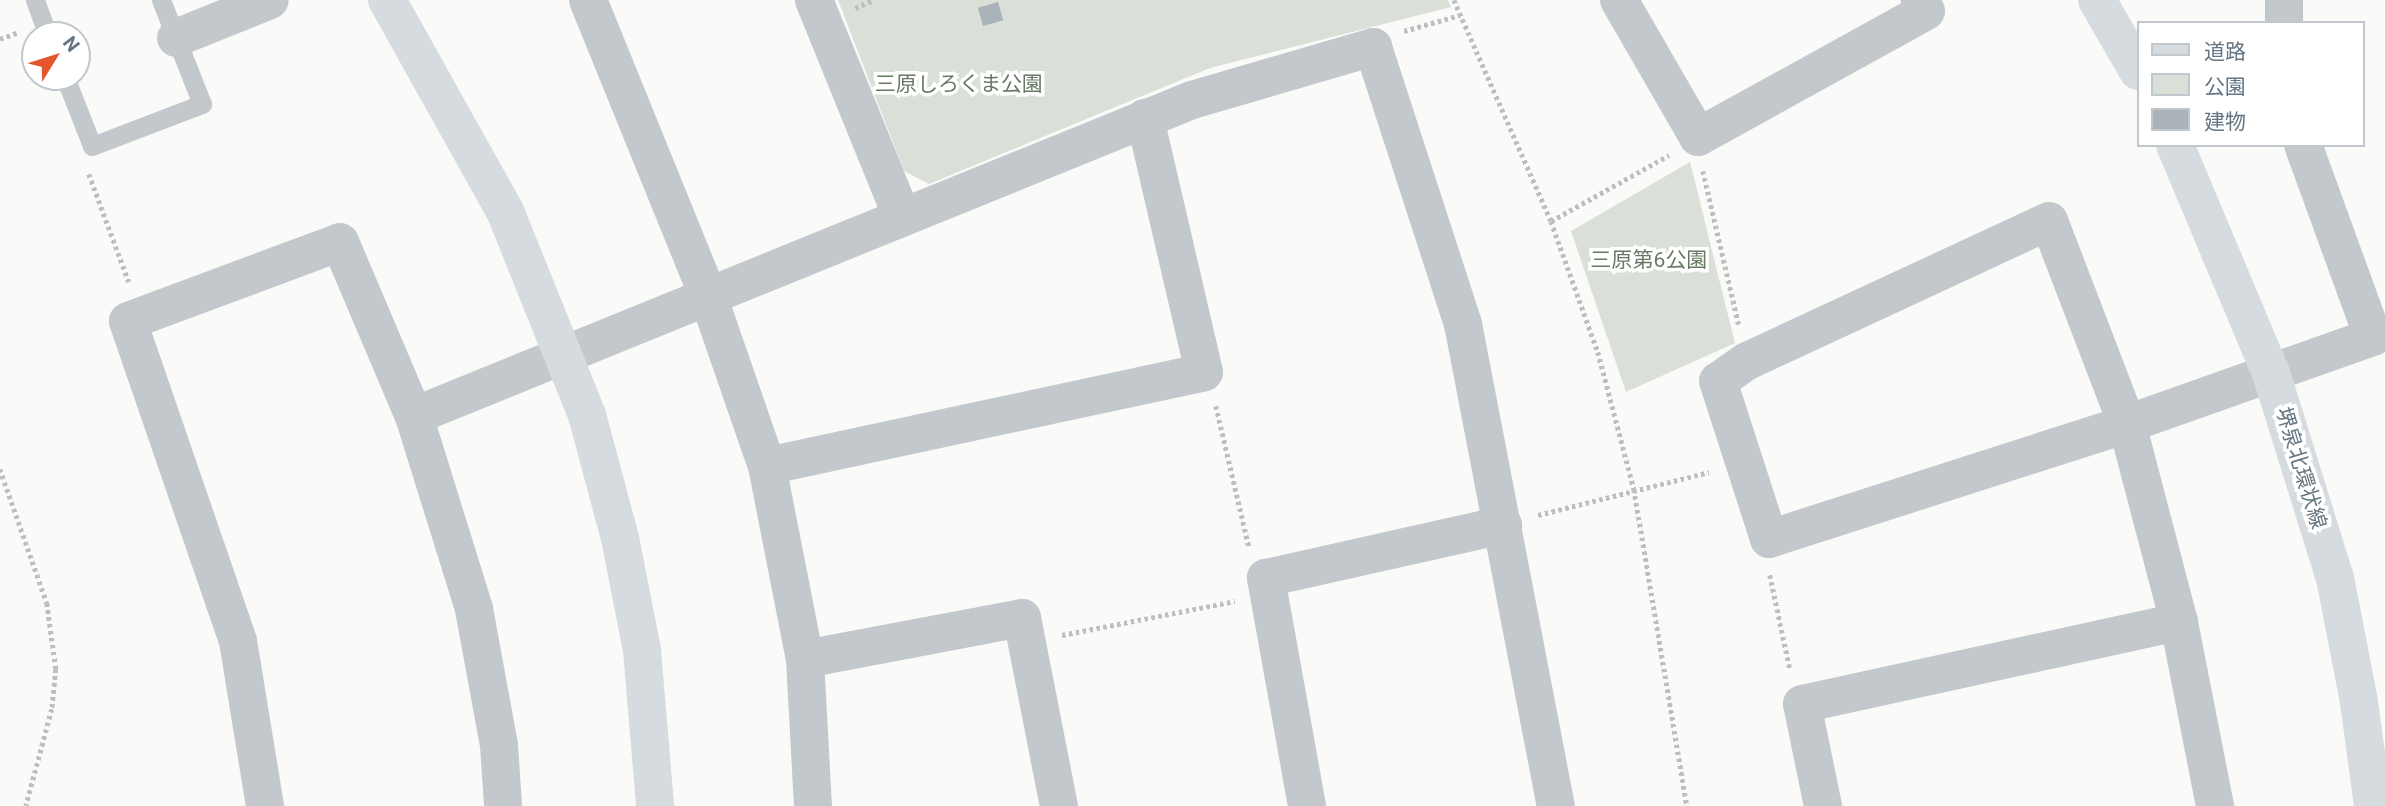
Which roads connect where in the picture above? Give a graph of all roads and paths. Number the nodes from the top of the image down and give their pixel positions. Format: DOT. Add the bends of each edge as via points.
graph roads {
  1 [pos="35,0"];
  2 [pos="161,0"];
  3 [pos="270,0"];
  4 [pos="387,0"];
  5 [pos="588,0"];
  6 [pos="873,0"];
  7 [pos="1454,0"];
  8 [pos="1619,0"];
  9 [pos="1920,0"];
  10 [pos="2098,0"];
  11 [pos="2284,0"];
  12 [pos="818,10"];
  13 [pos="1460,15"];
  14 [pos="43,21"];
  15 [pos="2284,21"];
  16 [pos="176,38"];
  17 [pos="1373,47"];
  18 [pos="2136,68"];
  19 [pos="70,91"];
  20 [pos="1145,118"];
  21 [pos="1698,137"];
  22 [pos="2176,147"];
  23 [pos="2304,147"];
  24 [pos="89,174"];
  25 [pos="901,214"];
  26 [pos="1551,221"];
  27 [pos="707,293"];
  28 [pos="141,316"];
  29 [pos="562,353"];
  30 [pos="1747,361"];
  31 [pos="1204,372"];
  32 [pos="2271,373"];
  33 [pos="414,416"];
  34 [pos="2127,424"];
  35 [pos="767,466"];
  36 [pos="0,469"];
  37 [pos="1672,480"];
  38 [pos="1634,489"];
  39 [pos="1503,525"];
  40 [pos="1769,540"];
  41 [pos="1267,586"];
  42 [pos="2179,622"];
  43 [pos="1027,643"];
  44 [pos="805,659"];
  45 [pos="1802,704"];
  46 [pos="26,806"];
  47 [pos="265,806"];
  48 [pos="503,806"];
  49 [pos="655,806"];
  50 [pos="813,806"];
  51 [pos="1059,806"];
  52 [pos="1307,806"];
  53 [pos="1556,806"];
  54 [pos="1687,806"];
  55 [pos="1823,806"];
  56 [pos="2215,806"];
  57 [pos="2373,806"];
  1 -- 14 [label="lane"];
  2 -- 16 [label="lane"];
  3 -- 16 [label="street"];
  4 -- 29 [label="street" via="505,211"];
  5 -- 27 [label="street"];
  6 -- 12 [label="path"];
  7 -- 13 [label="path"];
  8 -- 21 [label="street"];
  9 -- 21 [label="street" via="1926,11"];
  10 -- 18 [label="street"];
  11 -- 15 [label="street"];
  12 -- 25 [label="street"];
  13 -- 17 [label="path" via="1396,33"];
  13 -- 26 [label="path"];
  16 -- 19 [label="lane" via="202,104 92,146"];
  17 -- 20 [label="street"];
  17 -- 39 [label="street" via="1463,324"];
  20 -- 25 [label="street"];
  20 -- 31 [label="street"];
  21 -- 26 [label="path"];
  21 -- 30 [label="path"];
  22 -- 32 [label="street, 堺泉北環状線"];
  23 -- 32 [label="street" via="2373,337"];
  24 -- 28 [label="path"];
  25 -- 27 [label="street"];
  26 -- 38 [label="path" via="1598,352"];
  27 -- 29 [label="street"];
  27 -- 35 [label="street"];
  28 -- 33 [label="street" via="340,242"];
  28 -- 47 [label="street" via="128,321 238,641"];
  29 -- 33 [label="street"];
  29 -- 49 [label="street" via="587,415 620,538 642,650"];
  30 -- 34 [label="street" via="2049,221"];
  30 -- 40 [label="street" via="1718,381"];
  31 -- 35 [label="street"];
  31 -- 41 [label="path" via="1212,388 1251,557"];
  32 -- 34 [label="street"];
  32 -- 57 [label="street, 堺泉北環状線" via="2335,578"];
  33 -- 48 [label="street" via="474,609 499,745"];
  34 -- 40 [label="street"];
  34 -- 42 [label="street"];
  35 -- 44 [label="street"];
  36 -- 46 [label="path" via="47,603 56,669 52,709"];
  37 -- 38 [label="path"];
  38 -- 39 [label="path"];
  38 -- 54 [label="path"];
  39 -- 41 [label="street"];
  39 -- 53 [label="street"];
  40 -- 45 [label="path" via="1768,564 1793,687"];
  41 -- 43 [label="path"];
  41 -- 52 [label="street"];
  42 -- 45 [label="street"];
  42 -- 56 [label="street"];
  43 -- 44 [label="street" via="1022,618"];
  43 -- 51 [label="street"];
  44 -- 50 [label="street"];
  45 -- 55 [label="street"];
}
